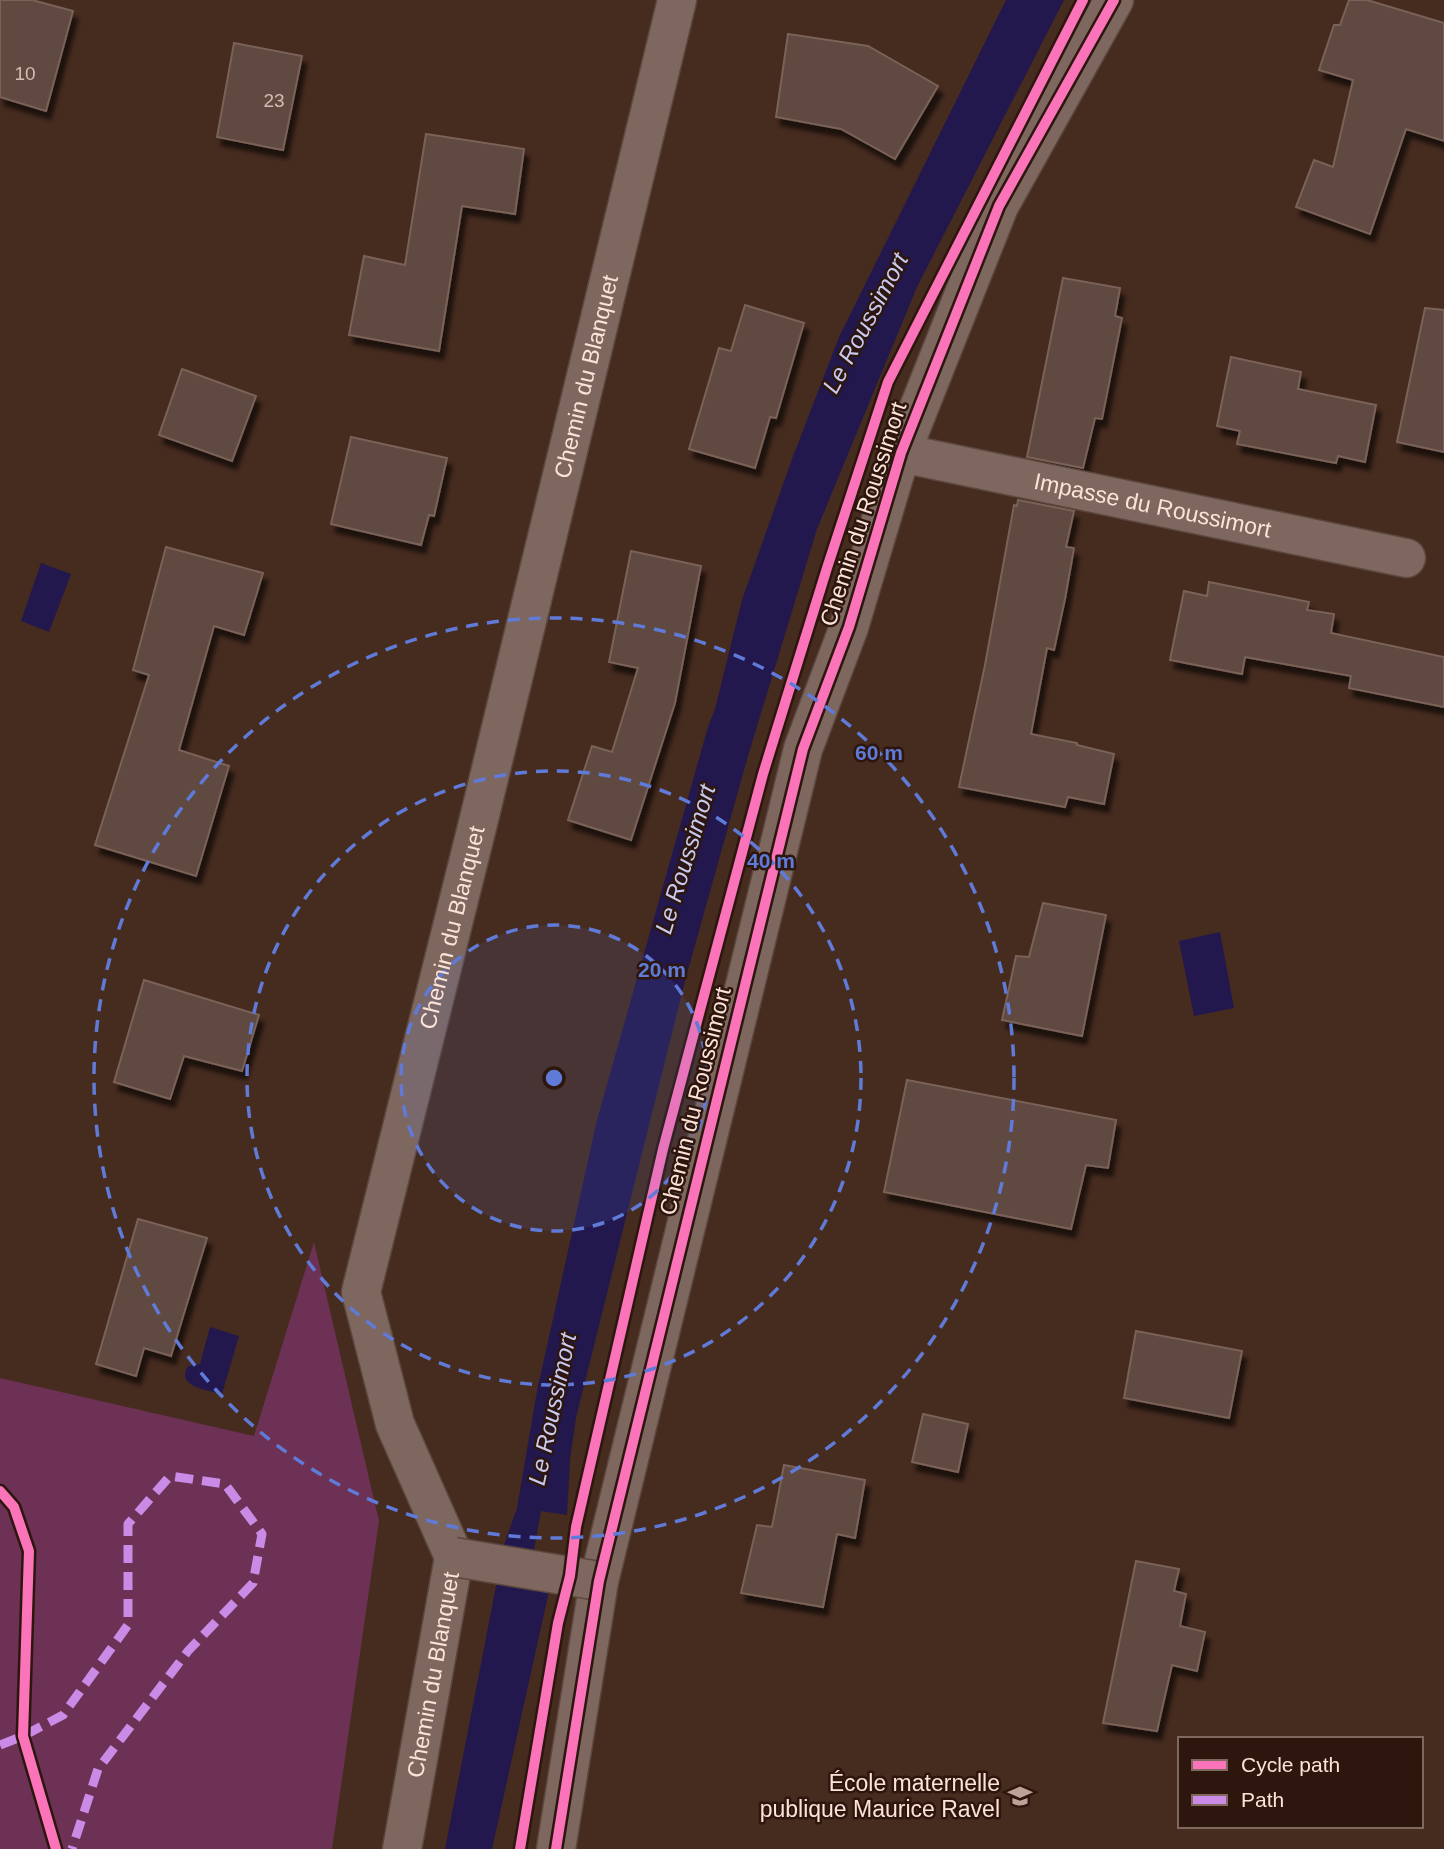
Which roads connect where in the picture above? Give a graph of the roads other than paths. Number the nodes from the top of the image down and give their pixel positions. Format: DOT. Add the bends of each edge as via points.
graph roads {
  1 [pos="677,0"];
  2 [pos="1114,0"];
  3 [pos="901,453"];
  4 [pos="1406,558"];
  5 [pos="454,1557"];
  6 [pos="599,1581"];
  7 [pos="402,1849"];
  8 [pos="556,1849"];
  1 -- 5 [label="street, Chemin du Blanquet" via="361,1292 395,1424"];
  2 -- 3 [label="street, Chemin du Roussimort" via="999,206"];
  3 -- 4 [label="street, Impasse du Roussimort"];
  3 -- 6 [label="street, Chemin du Roussimort" via="849,627 803,749"];
  5 -- 6 [label="street, bridge"];
  5 -- 7 [label="street, Chemin du Blanquet"];
  6 -- 8 [label="street, Chemin du Roussimort"];
}
